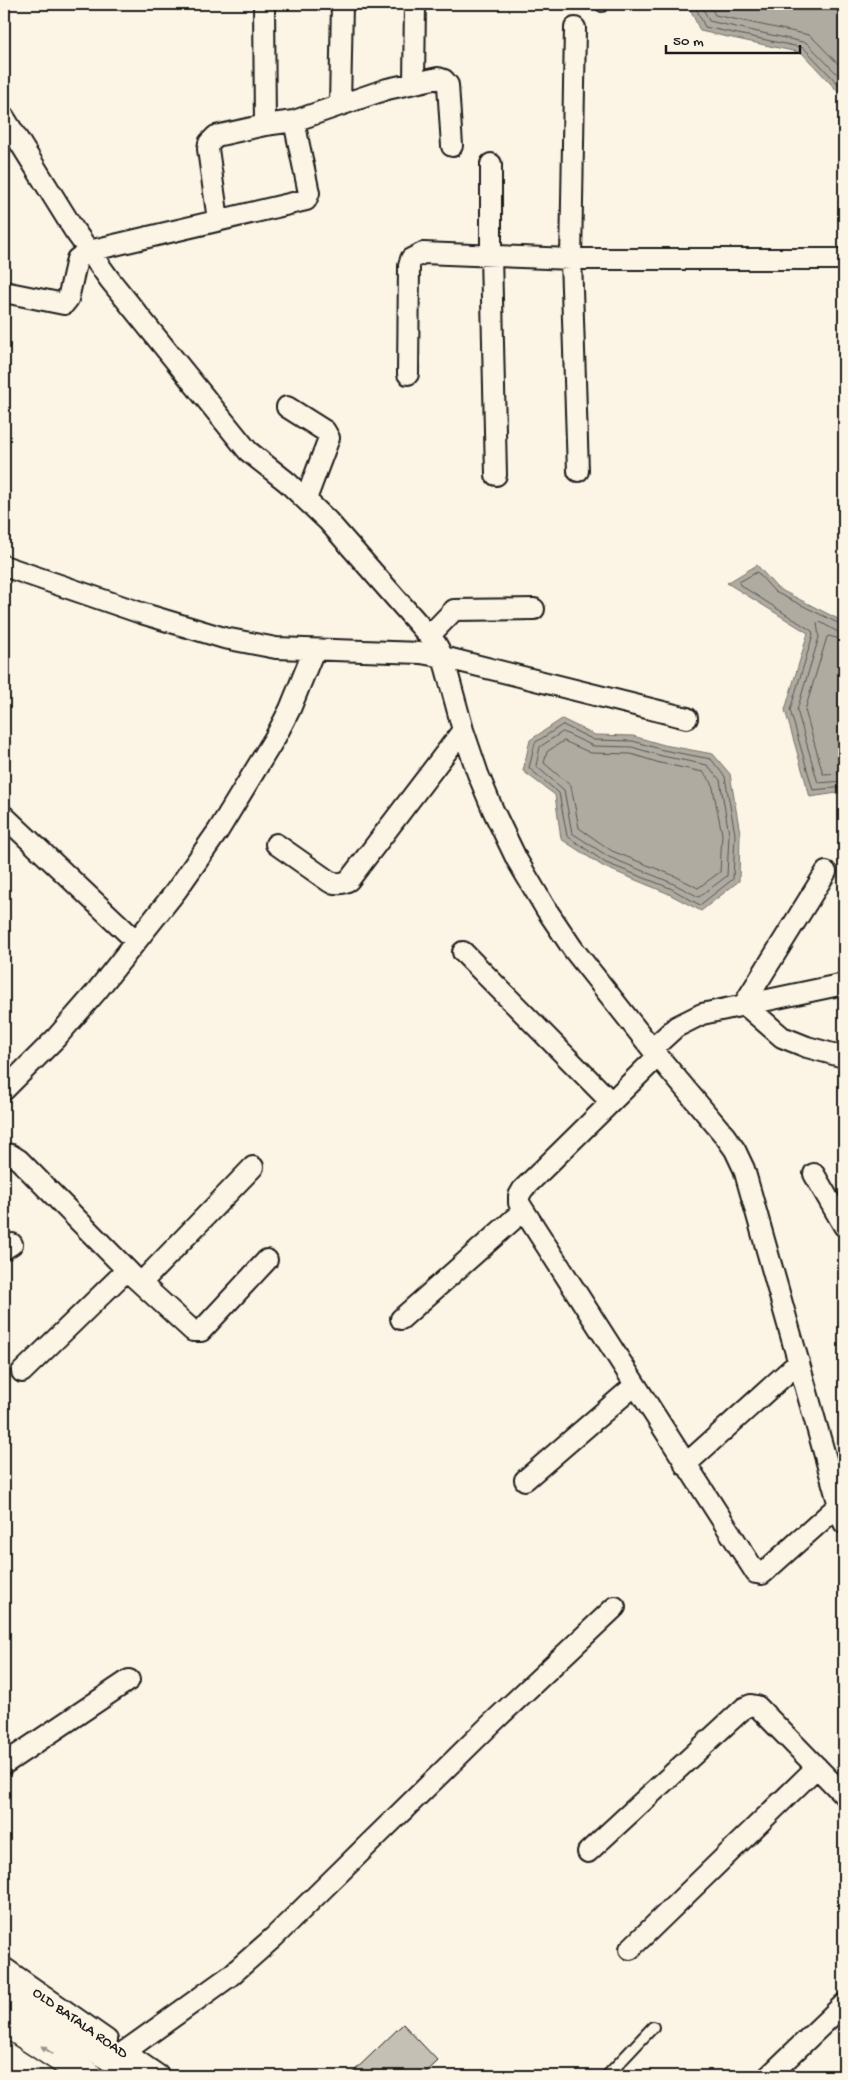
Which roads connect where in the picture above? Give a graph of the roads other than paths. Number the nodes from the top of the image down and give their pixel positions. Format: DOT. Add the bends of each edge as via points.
graph roads {
  1 [pos="264,4"];
  2 [pos="342,4"];
  3 [pos="415,4"];
  4 [pos="574,28"];
  5 [pos="414,82"];
  6 [pos="340,105"];
  7 [pos="4,117"];
  8 [pos="294,122"];
  9 [pos="265,125"];
  10 [pos="452,146"];
  11 [pos="491,164"];
  12 [pos="218,220"];
  13 [pos="89,251"];
  14 [pos="491,255"];
  15 [pos="571,258"];
  16 [pos="844,259"];
  17 [pos="4,292"];
  18 [pos="408,374"];
  19 [pos="287,407"];
  20 [pos="578,471"];
  21 [pos="496,475"];
  22 [pos="306,499"];
  23 [pos="4,566"];
  24 [pos="534,609"];
  25 [pos="430,636"];
  26 [pos="314,650"];
  27 [pos="444,657"];
  28 [pos="687,718"];
  29 [pos="463,730"];
  30 [pos="4,816"];
  31 [pos="276,844"];
  32 [pos="826,872"];
  33 [pos="136,941"];
  34 [pos="463,952"];
  35 [pos="844,984"];
  36 [pos="744,1004"];
  37 [pos="655,1052"];
  38 [pos="844,1057"];
  39 [pos="4,1090"];
  40 [pos="610,1102"];
  41 [pos="4,1154"];
  42 [pos="253,1167"];
  43 [pos="814,1174"];
  44 [pos="523,1211"];
  45 [pos="844,1226"];
  46 [pos="267,1260"];
  47 [pos="134,1276"];
  48 [pos="401,1319"];
  49 [pos="799,1362"];
  50 [pos="22,1372"];
  51 [pos="634,1386"];
  52 [pos="685,1465"];
  53 [pos="525,1480"];
  54 [pos="842,1514"];
  55 [pos="615,1607"];
  56 [pos="129,1680"];
  57 [pos="4,1764"];
  58 [pos="817,1767"];
  59 [pos="844,1795"];
  60 [pos="588,1852"];
  61 [pos="630,1949"];
  62 [pos="4,1968"];
  63 [pos="4,1990"];
  64 [pos="844,2004"];
  65 [pos="4,2021"];
  66 [pos="653,2027"];
  67 [pos="124,2052"];
  68 [pos="88,2076"];
  69 [pos="141,2076"];
  70 [pos="159,2076"];
  71 [pos="607,2076"];
  72 [pos="769,2076"];
  1 -- 9 [label="street"];
  2 -- 6 [label="street"];
  3 -- 5 [label="street"];
  4 -- 15 [label="street"];
  5 -- 6 [label="street"];
  5 -- 10 [label="street" via="438,78 448,85"];
  6 -- 8 [label="street"];
  7 -- 13 [label="street"];
  8 -- 9 [label="street"];
  8 -- 12 [label="street" via="306,200"];
  9 -- 12 [label="street" via="216,136 209,143"];
  11 -- 14 [label="street"];
  12 -- 13 [label="street"];
  13 -- 17 [label="street" via="77,258 64,304"];
  13 -- 22 [label="street" via="248,451"];
  14 -- 15 [label="street"];
  14 -- 18 [label="street" via="423,253 411,259"];
  14 -- 21 [label="street"];
  15 -- 16 [label="street"];
  15 -- 20 [label="street"];
  19 -- 22 [label="street" via="325,431 329,438"];
  22 -- 25 [label="street"];
  23 -- 26 [label="street" via="224,638 276,648"];
  24 -- 25 [label="street" via="459,609 450,613"];
  25 -- 27 [label="street"];
  26 -- 27 [label="street" via="421,653"];
  26 -- 33 [label="street" via="276,736 218,831"];
  27 -- 28 [label="street"];
  27 -- 29 [label="street"];
  29 -- 31 [label="street" via="349,880 336,884 330,882"];
  29 -- 37 [label="street" via="493,810 532,884 573,949"];
  30 -- 33 [label="street"];
  32 -- 36 [label="street"];
  33 -- 39 [label="street" via="56,1038"];
  34 -- 40 [label="street"];
  35 -- 36 [label="street"];
  36 -- 37 [label="street" via="715,1010 676,1027"];
  36 -- 38 [label="street" via="782,1037"];
  37 -- 40 [label="street"];
  37 -- 49 [label="street" via="738,1156 751,1190"];
  40 -- 44 [label="street" via="523,1189 519,1203"];
  41 -- 47 [label="street" via="19,1160"];
  42 -- 47 [label="street"];
  43 -- 45 [label="street"];
  44 -- 48 [label="street"];
  44 -- 51 [label="street"];
  46 -- 47 [label="street" via="198,1331 193,1330"];
  47 -- 50 [label="street"];
  49 -- 52 [label="street"];
  49 -- 54 [label="street"];
  51 -- 52 [label="street"];
  51 -- 53 [label="street"];
  52 -- 54 [label="street" via="756,1573 762,1574"];
  55 -- 67 [label="street" via="281,1930 230,1976"];
  56 -- 57 [label="street"];
  58 -- 59 [label="street"];
  58 -- 60 [label="street" via="757,1706 751,1705"];
  58 -- 61 [label="street"];
  62 -- 67 [label="street, OLD BATALA ROAD"];
  63 -- 69 [label="main road"];
  64 -- 72 [label="street"];
  68 -- 65 [label="main road, one-way"];
  66 -- 71 [label="lane"];
  67 -- 70 [label="street, OLD BATALA ROAD"];
}
